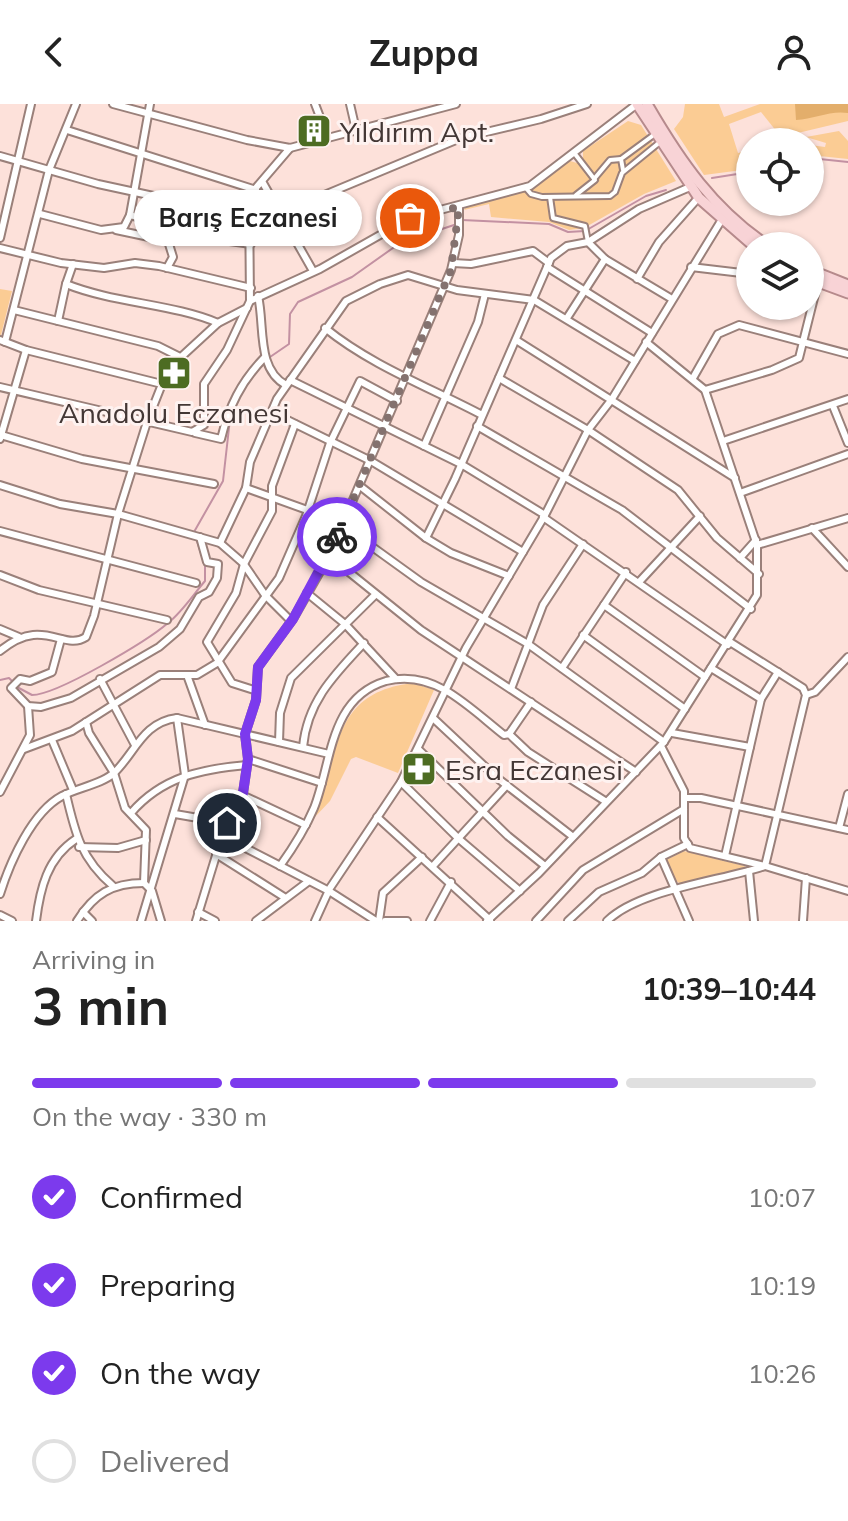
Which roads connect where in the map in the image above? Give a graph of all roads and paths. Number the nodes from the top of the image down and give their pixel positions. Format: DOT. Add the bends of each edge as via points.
graph roads {
  1 [pos="31,104"];
  2 [pos="76,104"];
  3 [pos="113,104"];
  4 [pos="150,104"];
  5 [pos="315,104"];
  6 [pos="350,104"];
  7 [pos="454,104"];
  8 [pos="587,104"];
  9 [pos="621,104"];
  10 [pos="647,104"];
  11 [pos="442,106"];
  12 [pos="635,106"];
  13 [pos="148,113"];
  14 [pos="67,130"];
  15 [pos="356,130"];
  16 [pos="328,138"];
  17 [pos="657,138"];
  18 [pos="290,148"];
  19 [pos="140,153"];
  20 [pos="575,154"];
  21 [pos="0,156"];
  22 [pos="621,159"];
  23 [pos="17,163"];
  24 [pos="49,170"];
  25 [pos="622,173"];
  26 [pos="594,179"];
  27 [pos="263,183"];
  28 [pos="525,187"];
  29 [pos="690,187"];
  30 [pos="133,190"];
  31 [pos="256,190"];
  32 [pos="702,194"];
  33 [pos="550,197"];
  34 [pos="574,197"];
  35 [pos="459,207"];
  36 [pos="250,213"];
  37 [pos="40,214"];
  38 [pos="130,215"];
  39 [pos="723,217"];
  40 [pos="285,225"];
  41 [pos="116,230"];
  42 [pos="739,232"];
  43 [pos="746,232"];
  44 [pos="0,238"];
  45 [pos="588,242"];
  46 [pos="251,244"];
  47 [pos="0,248"];
  48 [pos="29,255"];
  49 [pos="605,259"];
  50 [pos="453,263"];
  51 [pos="73,264"];
  52 [pos="548,265"];
  53 [pos="691,267"];
  54 [pos="167,268"];
  55 [pos="313,271"];
  56 [pos="736,272"];
  57 [pos="824,276"];
  58 [pos="637,279"];
  59 [pos="66,284"];
  60 [pos="445,284"];
  61 [pos="848,285"];
  62 [pos="824,287"];
  63 [pos="251,288"];
  64 [pos="585,291"];
  65 [pos="848,293"];
  66 [pos="485,294"];
  67 [pos="258,296"];
  68 [pos="672,299"];
  69 [pos="534,300"];
  70 [pos="249,305"];
  71 [pos="14,310"];
  72 [pos="567,318"];
  73 [pos="807,320"];
  74 [pos="58,321"];
  75 [pos="218,323"];
  76 [pos="325,328"];
  77 [pos="652,333"];
  78 [pos="516,340"];
  79 [pos="804,340"];
  80 [pos="3,341"];
  81 [pos="646,342"];
  82 [pos="26,350"];
  83 [pos="848,354"];
  84 [pos="180,357"];
  85 [pos="264,358"];
  86 [pos="635,361"];
  87 [pos="499,378"];
  88 [pos="693,378"];
  89 [pos="405,379"];
  90 [pos="288,383"];
  91 [pos="162,384"];
  92 [pos="0,387"];
  93 [pos="705,390"];
  94 [pos="15,392"];
  95 [pos="445,396"];
  96 [pos="612,399"];
  97 [pos="848,399"];
  98 [pos="397,401"];
  99 [pos="833,406"];
  100 [pos="347,408"];
  101 [pos="271,412"];
  102 [pos="482,415"];
  103 [pos="147,422"];
  104 [pos="295,424"];
  105 [pos="477,426"];
  106 [pos="386,427"];
  107 [pos="588,430"];
  108 [pos="192,432"];
  109 [pos="1,437"];
  110 [pos="723,441"];
  111 [pos="330,443"];
  112 [pos="848,443"];
  113 [pos="424,446"];
  114 [pos="848,454"];
  115 [pos="371,461"];
  116 [pos="461,464"];
  117 [pos="132,468"];
  118 [pos="564,473"];
  119 [pos="735,478"];
  120 [pos="214,484"];
  121 [pos="0,485"];
  122 [pos="360,486"];
  123 [pos="246,488"];
  124 [pos="740,493"];
  125 [pos="274,496"];
  126 [pos="443,504"];
  127 [pos="308,509"];
  128 [pos="118,514"];
  129 [pos="544,516"];
  130 [pos="700,516"];
  131 [pos="848,518"];
  132 [pos="343,526"];
  133 [pos="812,528"];
  134 [pos="0,531"];
  135 [pos="199,536"];
  136 [pos="426,538"];
  137 [pos="756,542"];
  138 [pos="220,543"];
  139 [pos="583,544"];
  140 [pos="672,545"];
  141 [pos="523,552"];
  142 [pos="329,556"];
  143 [pos="109,558"];
  144 [pos="740,558"];
  145 [pos="244,564"];
  146 [pos="848,567"];
  147 [pos="626,572"];
  148 [pos="759,574"];
  149 [pos="0,575"];
  150 [pos="509,576"];
  151 [pos="640,581"];
  152 [pos="196,583"];
  153 [pos="307,593"];
  154 [pos="265,595"];
  155 [pos="375,595"];
  156 [pos="98,604"];
  157 [pos="604,605"];
  158 [pos="751,609"];
  159 [pos="484,618"];
  160 [pos="167,620"];
  161 [pos="291,621"];
  162 [pos="345,624"];
  163 [pos="0,629"];
  164 [pos="583,635"];
  165 [pos="19,637"];
  166 [pos="61,639"];
  167 [pos="364,643"];
  168 [pos="729,643"];
  169 [pos="528,644"];
  170 [pos="0,651"];
  171 [pos="463,656"];
  172 [pos="848,657"];
  173 [pos="217,663"];
  174 [pos="562,668"];
  175 [pos="711,668"];
  176 [pos="778,672"];
  177 [pos="187,675"];
  178 [pos="705,677"];
  179 [pos="100,679"];
  180 [pos="396,679"];
  181 [pos="511,689"];
  182 [pos="254,690"];
  183 [pos="446,691"];
  184 [pos="806,695"];
  185 [pos="761,699"];
  186 [pos="531,702"];
  187 [pos="113,704"];
  188 [pos="28,706"];
  189 [pos="685,709"];
  190 [pos="177,718"];
  191 [pos="433,718"];
  192 [pos="86,722"];
  193 [pos="205,725"];
  194 [pos="672,733"];
  195 [pos="245,734"];
  196 [pos="509,734"];
  197 [pos="52,740"];
  198 [pos="279,742"];
  199 [pos="663,744"];
  200 [pos="135,745"];
  201 [pos="303,747"];
  202 [pos="750,747"];
  203 [pos="24,749"];
  204 [pos="418,749"];
  205 [pos="329,754"];
  206 [pos="247,762"];
  207 [pos="636,772"];
  208 [pos="114,773"];
  209 [pos="185,775"];
  210 [pos="401,782"];
  211 [pos="322,783"];
  212 [pos="507,785"];
  213 [pos="0,792"];
  214 [pos="69,792"];
  215 [pos="848,794"];
  216 [pos="242,795"];
  217 [pos="684,798"];
  218 [pos="605,801"];
  219 [pos="737,805"];
  220 [pos="684,809"];
  221 [pos="483,812"];
  222 [pos="131,813"];
  223 [pos="175,814"];
  224 [pos="778,815"];
  225 [pos="377,817"];
  226 [pos="227,823"];
  227 [pos="306,825"];
  228 [pos="839,828"];
  229 [pos="848,830"];
  230 [pos="222,836"];
  231 [pos="572,836"];
  232 [pos="76,839"];
  233 [pos="459,839"];
  234 [pos="146,840"];
  235 [pos="688,844"];
  236 [pos="79,847"];
  237 [pos="216,854"];
  238 [pos="725,856"];
  239 [pos="422,857"];
  240 [pos="661,857"];
  241 [pos="280,866"];
  242 [pos="433,866"];
  243 [pos="545,866"];
  244 [pos="765,866"];
  245 [pos="749,871"];
  246 [pos="806,878"];
  247 [pos="309,881"];
  248 [pos="451,882"];
  249 [pos="144,883"];
  250 [pos="113,886"];
  251 [pos="677,889"];
  252 [pos="152,891"];
  253 [pos="329,891"];
  254 [pos="520,891"];
  255 [pos="848,891"];
  256 [pos="0,894"];
  257 [pos="284,897"];
  258 [pos="83,912"];
  259 [pos="198,912"];
  260 [pos="0,915"];
  261 [pos="316,920"];
  262 [pos="489,920"];
  263 [pos="12,921"];
  264 [pos="36,921"];
  265 [pos="77,921"];
  266 [pos="92,921"];
  267 [pos="141,921"];
  268 [pos="161,921"];
  269 [pos="196,921"];
  270 [pos="215,921"];
  271 [pos="256,921"];
  272 [pos="378,921"];
  273 [pos="385,921"];
  274 [pos="407,921"];
  275 [pos="430,921"];
  276 [pos="536,921"];
  277 [pos="568,921"];
  278 [pos="607,921"];
  279 [pos="689,921"];
  280 [pos="754,921"];
  281 [pos="803,921"];
  1 -- 23 [label="street"];
  2 -- 14 [label="street"];
  3 -- 13 [label="street"];
  4 -- 13 [label="street"];
  5 -- 16 [label="street"];
  6 -- 15 [label="street"];
  7 -- 11 [label="street"];
  8 -- 40 [label="street" via="461,138 317,198"];
  9 -- 12 [label="street"];
  10 -- 32 [label="main road"];
  11 -- 15 [label="street"];
  12 -- 17 [label="main road"];
  12 -- 20 [label="street"];
  13 -- 18 [label="street"];
  13 -- 19 [label="street"];
  14 -- 19 [label="street"];
  14 -- 24 [label="street"];
  15 -- 16 [label="street"];
  16 -- 18 [label="street"];
  17 -- 22 [label="street"];
  17 -- 25 [label="street"];
  17 -- 29 [label="main road"];
  18 -- 27 [label="street"];
  19 -- 30 [label="street"];
  19 -- 31 [label="street"];
  20 -- 26 [label="street"];
  20 -- 28 [label="street"];
  21 -- 23 [label="street"];
  22 -- 25 [label="street"];
  22 -- 26 [label="street" via="610,160"];
  23 -- 24 [label="street"];
  23 -- 44 [label="street"];
  24 -- 30 [label="street"];
  24 -- 37 [label="street"];
  25 -- 34 [label="street" via="610,196"];
  26 -- 34 [label="street"];
  27 -- 31 [label="street"];
  27 -- 40 [label="street"];
  28 -- 33 [label="street" via="531,194"];
  28 -- 35 [label="street"];
  29 -- 32 [label="main road"];
  29 -- 45 [label="street" via="639,209"];
  30 -- 36 [label="street"];
  30 -- 38 [label="street"];
  31 -- 36 [label="street" via="249,196"];
  32 -- 39 [label="main road"];
  32 -- 58 [label="street" via="659,242"];
  33 -- 34 [label="street"];
  33 -- 45 [label="street" via="553,218 586,230"];
  35 -- 50 [label="street"];
  35 -- 55 [label="street" via="410,218"];
  36 -- 46 [label="street"];
  37 -- 41 [label="street"];
  37 -- 48 [label="street"];
  38 -- 41 [label="street"];
  38 -- 46 [label="street" via="201,237"];
  39 -- 42 [label="main road"];
  39 -- 43 [label="main road"];
  39 -- 53 [label="street"];
  40 -- 55 [label="street"];
  41 -- 54 [label="street" via="168,241 173,257"];
  45 -- 49 [label="street"];
  45 -- 52 [label="street" via="567,246"];
  46 -- 63 [label="street"];
  47 -- 48 [label="street"];
  48 -- 51 [label="street"];
  48 -- 71 [label="street"];
  49 -- 58 [label="street"];
  49 -- 64 [label="street"];
  50 -- 52 [label="street" via="533,251"];
  50 -- 60 [label="street"];
  51 -- 54 [label="street"];
  51 -- 59 [label="street"];
  52 -- 64 [label="street"];
  52 -- 69 [label="street"];
  53 -- 56 [label="street"];
  53 -- 68 [label="street"];
  54 -- 63 [label="street"];
  55 -- 67 [label="street"];
  57 -- 61 [label="main road"];
  58 -- 68 [label="street"];
  59 -- 74 [label="street"];
  59 -- 75 [label="street"];
  60 -- 66 [label="street"];
  60 -- 76 [label="street" via="408,275 394,278 346,301"];
  60 -- 89 [label="street"];
  62 -- 65 [label="main road"];
  63 -- 70 [label="street"];
  64 -- 72 [label="street"];
  64 -- 77 [label="street"];
  66 -- 69 [label="street"];
  66 -- 95 [label="street"];
  67 -- 70 [label="street"];
  67 -- 85 [label="street"];
  68 -- 77 [label="street"];
  69 -- 72 [label="street"];
  69 -- 78 [label="street"];
  70 -- 75 [label="street"];
  70 -- 108 [label="street" via="206,378 204,425"];
  71 -- 74 [label="street"];
  71 -- 80 [label="street"];
  72 -- 86 [label="street"];
  73 -- 79 [label="street"];
  74 -- 84 [label="street" via="158,346"];
  75 -- 84 [label="street"];
  76 -- 89 [label="street"];
  76 -- 90 [label="street"];
  77 -- 81 [label="street"];
  78 -- 87 [label="street"];
  78 -- 96 [label="street"];
  79 -- 83 [label="street"];
  79 -- 88 [label="street" via="729,327 718,334"];
  79 -- 93 [label="street" via="794,361"];
  80 -- 82 [label="street"];
  81 -- 86 [label="street"];
  81 -- 88 [label="street"];
  82 -- 91 [label="street"];
  82 -- 94 [label="street"];
  84 -- 91 [label="street"];
  85 -- 90 [label="street" via="279,381"];
  85 -- 108 [label="street" via="245,378 221,439"];
  86 -- 96 [label="street"];
  87 -- 102 [label="street"];
  87 -- 107 [label="street"];
  88 -- 93 [label="street"];
  89 -- 95 [label="street"];
  89 -- 98 [label="street"];
  90 -- 100 [label="street"];
  90 -- 101 [label="street"];
  91 -- 103 [label="street"];
  92 -- 94 [label="street"];
  93 -- 110 [label="street"];
  94 -- 103 [label="street"];
  94 -- 109 [label="street"];
  95 -- 102 [label="street"];
  95 -- 113 [label="street"];
  96 -- 107 [label="street"];
  96 -- 119 [label="street"];
  97 -- 99 [label="street"];
  98 -- 100 [label="street" via="360,381"];
  98 -- 106 [label="street"];
  99 -- 110 [label="street"];
  99 -- 112 [label="street"];
  100 -- 106 [label="street"];
  100 -- 111 [label="street"];
  101 -- 104 [label="street"];
  101 -- 123 [label="street" via="250,462"];
  102 -- 105 [label="street"];
  103 -- 108 [label="street"];
  103 -- 117 [label="street"];
  104 -- 111 [label="street"];
  104 -- 125 [label="street" via="272,486"];
  105 -- 116 [label="street"];
  105 -- 118 [label="street"];
  106 -- 113 [label="street"];
  106 -- 115 [label="street"];
  107 -- 118 [label="street"];
  107 -- 130 [label="street" via="678,490"];
  109 -- 117 [label="street"];
  110 -- 119 [label="street"];
  111 -- 115 [label="street"];
  111 -- 127 [label="street"];
  113 -- 116 [label="street"];
  114 -- 124 [label="street"];
  115 -- 122 [label="street"];
  115 -- 126 [label="street"];
  116 -- 126 [label="street"];
  116 -- 129 [label="street"];
  117 -- 120 [label="street"];
  117 -- 128 [label="street"];
  118 -- 129 [label="street"];
  118 -- 140 [label="street"];
  119 -- 124 [label="street"];
  121 -- 128 [label="street" via="60,504"];
  122 -- 132 [label="street"];
  122 -- 136 [label="street"];
  123 -- 125 [label="street"];
  123 -- 138 [label="street"];
  124 -- 137 [label="street"];
  125 -- 127 [label="street"];
  125 -- 145 [label="street" via="272,511"];
  126 -- 136 [label="street"];
  126 -- 141 [label="street"];
  127 -- 132 [label="street"];
  127 -- 154 [label="street" via="279,578"];
  128 -- 135 [label="street"];
  128 -- 143 [label="street"];
  129 -- 139 [label="street"];
  129 -- 141 [label="street"];
  130 -- 140 [label="street"];
  130 -- 144 [label="street"];
  131 -- 133 [label="street"];
  132 -- 142 [label="street"];
  132 -- 159 [label="street" via="421,582"];
  133 -- 137 [label="street"];
  133 -- 146 [label="street"];
  134 -- 143 [label="street"];
  135 -- 138 [label="street"];
  135 -- 179 [label="street" via="207,562 218,564 209,592 199,597 173,636"];
  136 -- 150 [label="street"];
  137 -- 144 [label="street"];
  137 -- 148 [label="street"];
  138 -- 145 [label="street"];
  139 -- 147 [label="street"];
  139 -- 169 [label="street" via="543,605"];
  140 -- 151 [label="street"];
  140 -- 158 [label="street"];
  141 -- 150 [label="street"];
  142 -- 153 [label="street"];
  142 -- 155 [label="street"];
  143 -- 152 [label="street"];
  143 -- 156 [label="street"];
  144 -- 148 [label="street"];
  145 -- 154 [label="street"];
  145 -- 173 [label="street" via="236,593 207,642"];
  147 -- 151 [label="street"];
  147 -- 157 [label="street"];
  148 -- 158 [label="street"];
  149 -- 156 [label="street"];
  150 -- 159 [label="street"];
  151 -- 168 [label="street"];
  153 -- 161 [label="street"];
  153 -- 162 [label="street"];
  154 -- 161 [label="street"];
  154 -- 173 [label="street"];
  155 -- 162 [label="street"];
  155 -- 171 [label="street"];
  156 -- 160 [label="street"];
  156 -- 166 [label="street" via="86,637"];
  157 -- 164 [label="street"];
  157 -- 178 [label="street"];
  158 -- 168 [label="street"];
  159 -- 169 [label="street"];
  159 -- 171 [label="street"];
  161 -- 182 [label="street" via="258,667"];
  162 -- 167 [label="street"];
  162 -- 198 [label="street" via="291,678 280,713"];
  163 -- 165 [label="street"];
  164 -- 174 [label="street"];
  164 -- 189 [label="street"];
  165 -- 166 [label="street" via="42,633"];
  165 -- 170 [label="street"];
  166 -- 188 [label="street" via="52,672 30,681 20,679 11,688"];
  167 -- 180 [label="street"];
  167 -- 201 [label="street" via="311,709"];
  168 -- 175 [label="street"];
  168 -- 176 [label="street"];
  169 -- 174 [label="street"];
  169 -- 181 [label="street"];
  171 -- 181 [label="street"];
  171 -- 183 [label="street"];
  172 -- 184 [label="street"];
  173 -- 177 [label="street" via="208,671"];
  173 -- 182 [label="street" via="232,683"];
  174 -- 199 [label="street"];
  175 -- 178 [label="street"];
  175 -- 185 [label="street"];
  176 -- 184 [label="street"];
  176 -- 185 [label="street"];
  177 -- 187 [label="street" via="160,675"];
  177 -- 193 [label="street"];
  178 -- 189 [label="street"];
  179 -- 187 [label="street"];
  179 -- 188 [label="street" via="71,698"];
  180 -- 183 [label="street"];
  180 -- 205 [label="street" via="357,698 339,723"];
  181 -- 186 [label="street"];
  182 -- 195 [label="street"];
  183 -- 191 [label="street"];
  183 -- 196 [label="street"];
  184 -- 224 [label="street"];
  185 -- 202 [label="street"];
  186 -- 196 [label="street"];
  186 -- 207 [label="street"];
  187 -- 192 [label="street"];
  187 -- 200 [label="street"];
  188 -- 203 [label="street" via="30,735"];
  189 -- 194 [label="street"];
  190 -- 193 [label="street"];
  190 -- 200 [label="street" via="158,723"];
  190 -- 209 [label="street"];
  191 -- 204 [label="street"];
  191 -- 212 [label="street"];
  192 -- 197 [label="street"];
  192 -- 208 [label="street"];
  193 -- 195 [label="street"];
  194 -- 199 [label="street"];
  194 -- 202 [label="street"];
  195 -- 198 [label="street"];
  195 -- 206 [label="street"];
  196 -- 218 [label="street"];
  197 -- 203 [label="street"];
  197 -- 214 [label="street"];
  198 -- 201 [label="street"];
  199 -- 207 [label="street"];
  199 -- 217 [label="street"];
  200 -- 208 [label="street"];
  201 -- 205 [label="street"];
  202 -- 219 [label="street"];
  203 -- 213 [label="street"];
  204 -- 210 [label="street"];
  204 -- 221 [label="street"];
  205 -- 211 [label="street"];
  206 -- 209 [label="street"];
  206 -- 211 [label="street"];
  206 -- 216 [label="street"];
  207 -- 218 [label="street"];
  208 -- 214 [label="street"];
  208 -- 222 [label="street"];
  209 -- 222 [label="street" via="158,787"];
  209 -- 223 [label="street"];
  210 -- 225 [label="street"];
  210 -- 233 [label="street"];
  211 -- 227 [label="street"];
  212 -- 221 [label="street"];
  212 -- 231 [label="street"];
  214 -- 232 [label="street"];
  214 -- 256 [label="street" via="43,812"];
  215 -- 228 [label="street"];
  216 -- 226 [label="street"];
  216 -- 227 [label="street"];
  217 -- 219 [label="street"];
  217 -- 220 [label="street"];
  218 -- 231 [label="street"];
  219 -- 224 [label="street"];
  219 -- 238 [label="street"];
  220 -- 235 [label="street"];
  220 -- 276 [label="street" via="583,870"];
  221 -- 233 [label="street"];
  221 -- 243 [label="street"];
  222 -- 234 [label="street" via="146,830"];
  223 -- 226 [label="street"];
  223 -- 252 [label="street"];
  224 -- 228 [label="street"];
  224 -- 244 [label="street"];
  225 -- 239 [label="street"];
  225 -- 253 [label="street"];
  226 -- 230 [label="street"];
  227 -- 241 [label="street"];
  228 -- 229 [label="street"];
  230 -- 237 [label="street"];
  230 -- 241 [label="street"];
  231 -- 243 [label="street"];
  232 -- 236 [label="street"];
  232 -- 264 [label="street" via="48,870"];
  233 -- 242 [label="street"];
  233 -- 254 [label="street"];
  234 -- 236 [label="street" via="118,848"];
  234 -- 249 [label="street"];
  235 -- 238 [label="street"];
  235 -- 240 [label="street"];
  236 -- 250 [label="street"];
  237 -- 257 [label="street"];
  237 -- 259 [label="street"];
  238 -- 244 [label="street"];
  239 -- 242 [label="street"];
  239 -- 272 [label="street" via="383,893"];
  240 -- 251 [label="street"];
  240 -- 277 [label="street" via="642,873 599,892"];
  241 -- 247 [label="street"];
  242 -- 248 [label="street"];
  243 -- 254 [label="street"];
  244 -- 245 [label="street"];
  244 -- 246 [label="street"];
  245 -- 251 [label="street"];
  245 -- 280 [label="street"];
  246 -- 255 [label="street"];
  246 -- 281 [label="street"];
  247 -- 253 [label="street"];
  247 -- 257 [label="street"];
  248 -- 262 [label="street"];
  248 -- 275 [label="street"];
  249 -- 250 [label="street"];
  249 -- 252 [label="street"];
  250 -- 258 [label="street"];
  251 -- 278 [label="street" via="626,907"];
  251 -- 279 [label="street"];
  252 -- 267 [label="street"];
  252 -- 268 [label="street"];
  253 -- 261 [label="street"];
  253 -- 272 [label="street"];
  254 -- 262 [label="street"];
  257 -- 271 [label="street"];
  258 -- 265 [label="street"];
  258 -- 266 [label="street"];
  259 -- 269 [label="street"];
  259 -- 270 [label="street"];
  260 -- 263 [label="street"];
  273 -- 274 [label="street"];
}
